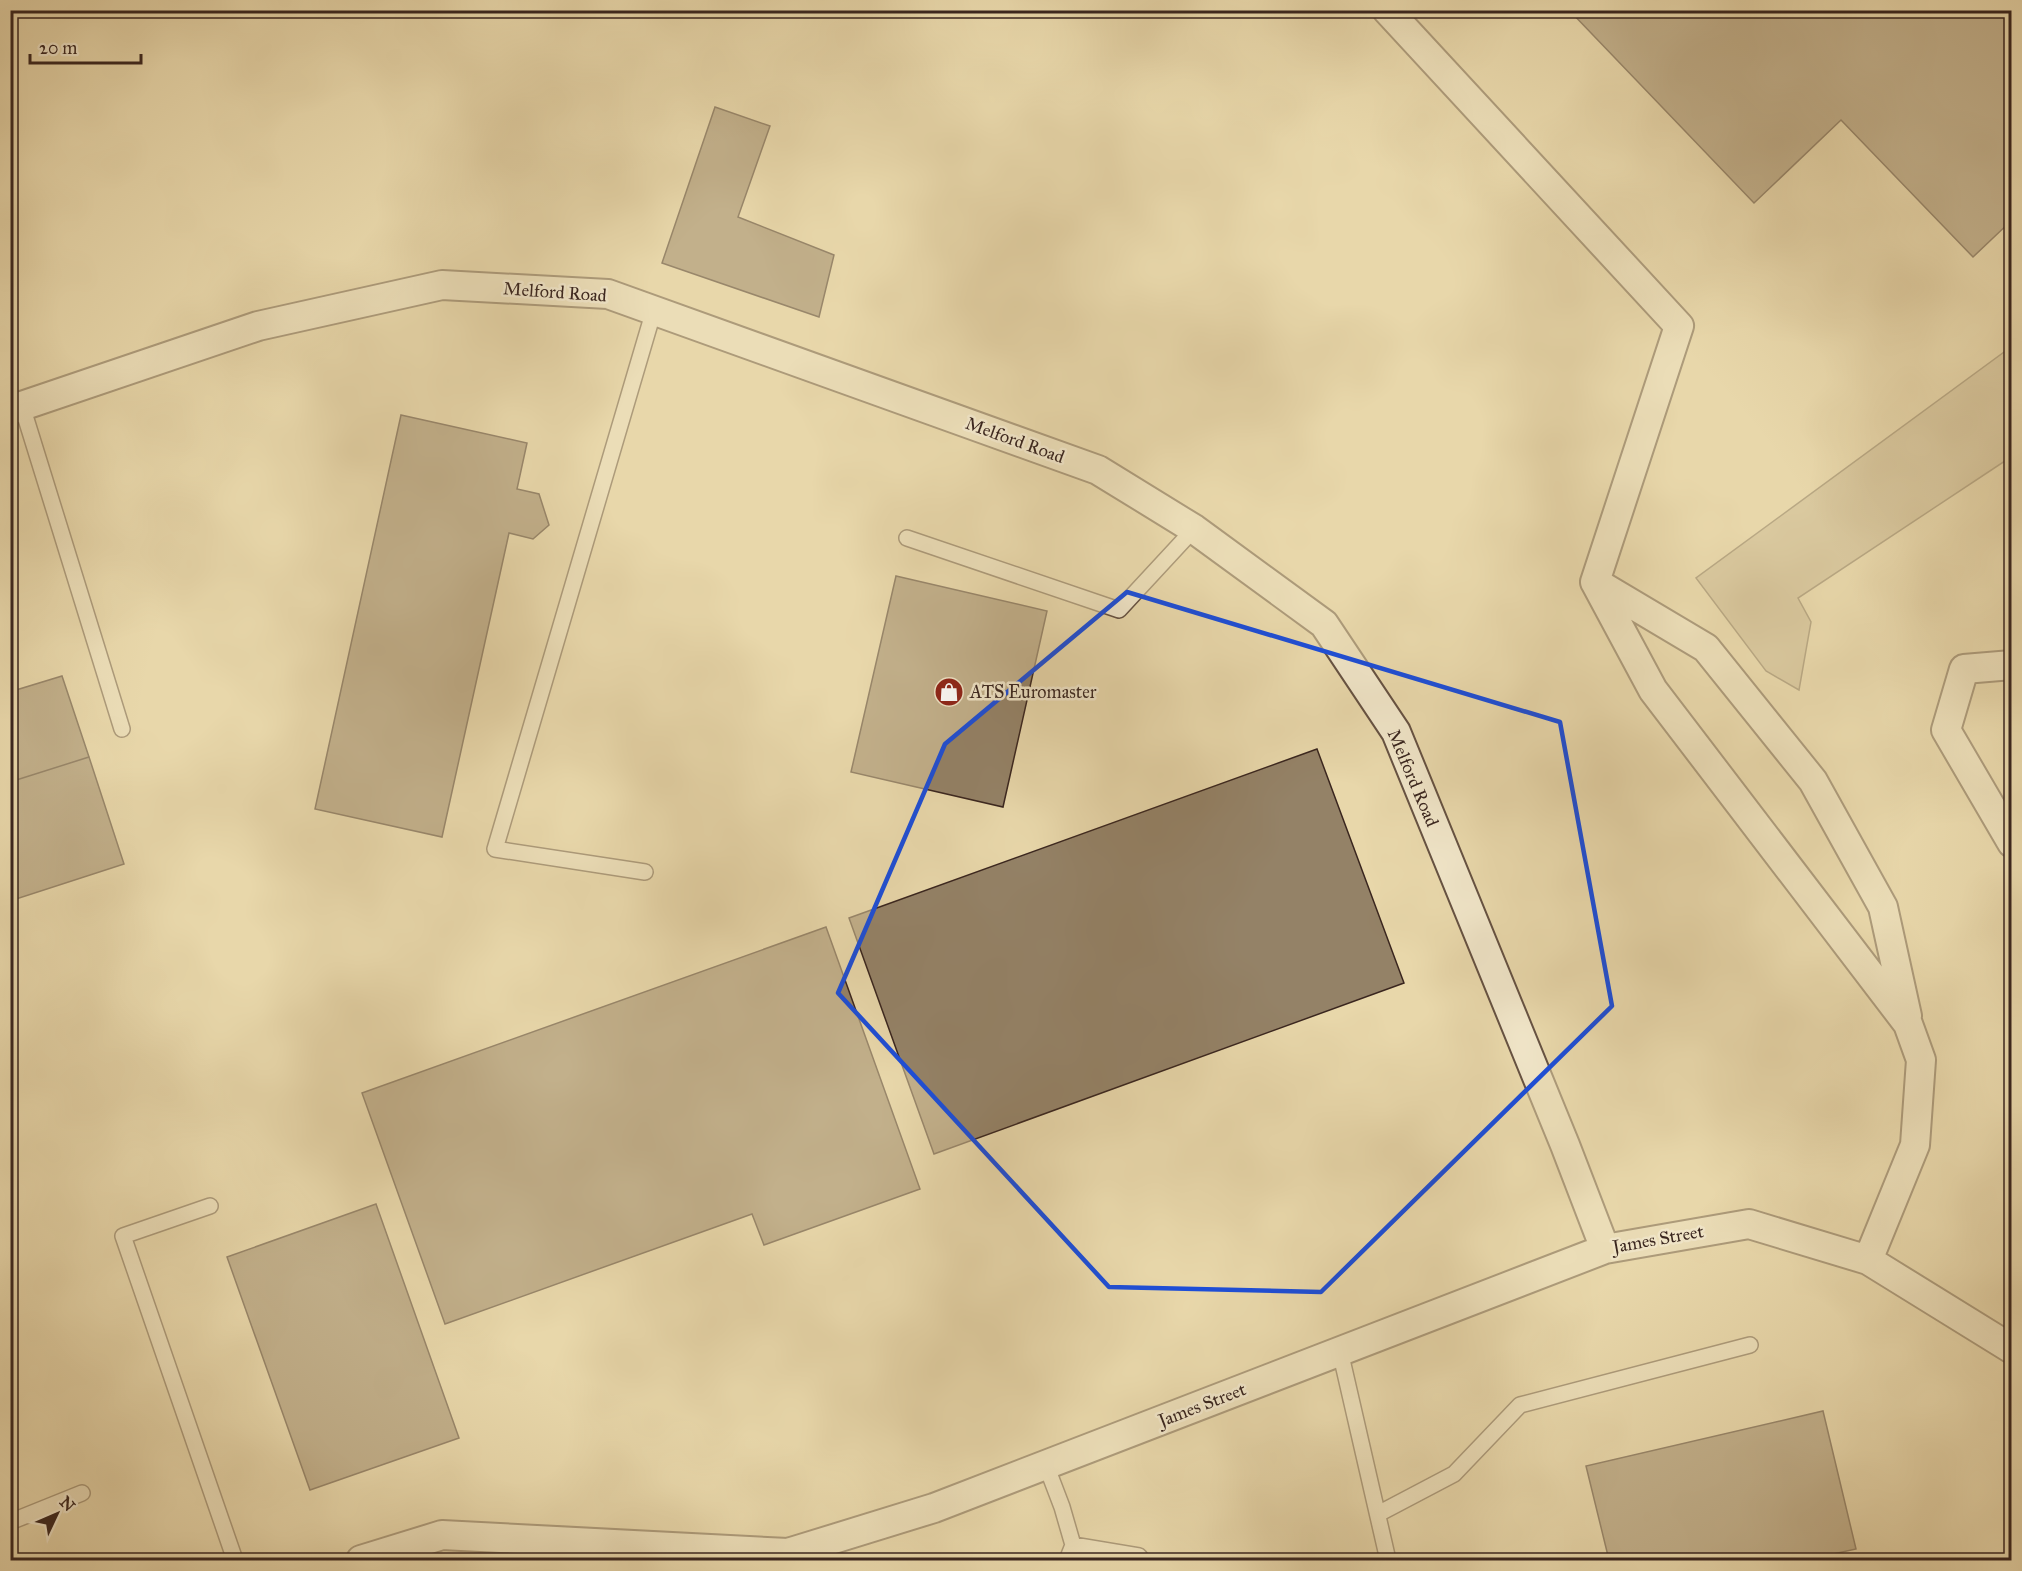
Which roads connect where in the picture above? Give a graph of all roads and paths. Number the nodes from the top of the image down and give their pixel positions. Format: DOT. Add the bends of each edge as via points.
graph roads {
  1 [pos="1387,10"];
  2 [pos="654,310"];
  3 [pos="16,408"];
  4 [pos="1194,529"];
  5 [pos="907,538"];
  6 [pos="1594,582"];
  7 [pos="2012,665"];
  8 [pos="122,729"];
  9 [pos="2012,843"];
  10 [pos="645,873"];
  11 [pos="1908,1024"];
  12 [pos="210,1206"];
  13 [pos="1605,1249"];
  14 [pos="1868,1260"];
  15 [pos="1750,1345"];
  16 [pos="2012,1348"];
  17 [pos="1340,1351"];
  18 [pos="1046,1465"];
  19 [pos="82,1493"];
  20 [pos="1378,1514"];
  21 [pos="10,1522"];
  22 [pos="1072,1545"];
  23 [pos="445,1548"];
  24 [pos="650,1553"];
  25 [pos="235,1560"];
  26 [pos="361,1560"];
  27 [pos="1067,1560"];
  28 [pos="1142,1560"];
  29 [pos="1388,1560"];
  1 -- 6 [label="street" via="1679,326"];
  2 -- 3 [label="street, Melford Road" via="608,294 442,285 258,326"];
  2 -- 4 [label="street, Melford Road" via="1098,470"];
  2 -- 10 [label="lane" via="495,849"];
  3 -- 8 [label="lane"];
  4 -- 5 [label="lane" via="1119,610"];
  4 -- 13 [label="street, Melford Road" via="1324,624 1396,732"];
  6 -- 11 [label="street" via="1653,690"];
  6 -- 11 [label="street" via="1706,648 1813,782 1882,907"];
  7 -- 9 [label="street" via="1964,669 1946,730"];
  11 -- 14 [label="street" via="1920,1060 1915,1145"];
  12 -- 25 [label="lane" via="123,1236"];
  13 -- 14 [label="street, James Street" via="1749,1224"];
  13 -- 17 [label="street, James Street"];
  14 -- 16 [label="street, James Street"];
  15 -- 20 [label="lane" via="1520,1405 1454,1474"];
  17 -- 18 [label="street, James Street"];
  17 -- 20 [label="lane"];
  18 -- 22 [label="lane"];
  18 -- 24 [label="street, James Street" via="934,1508 788,1553"];
  19 -- 21 [label="lane"];
  20 -- 29 [label="lane"];
  22 -- 27 [label="lane"];
  22 -- 28 [label="lane" via="1139,1556"];
  23 -- 24 [label="street, James Street"];
  23 -- 26 [label="street, James Street"];
}
